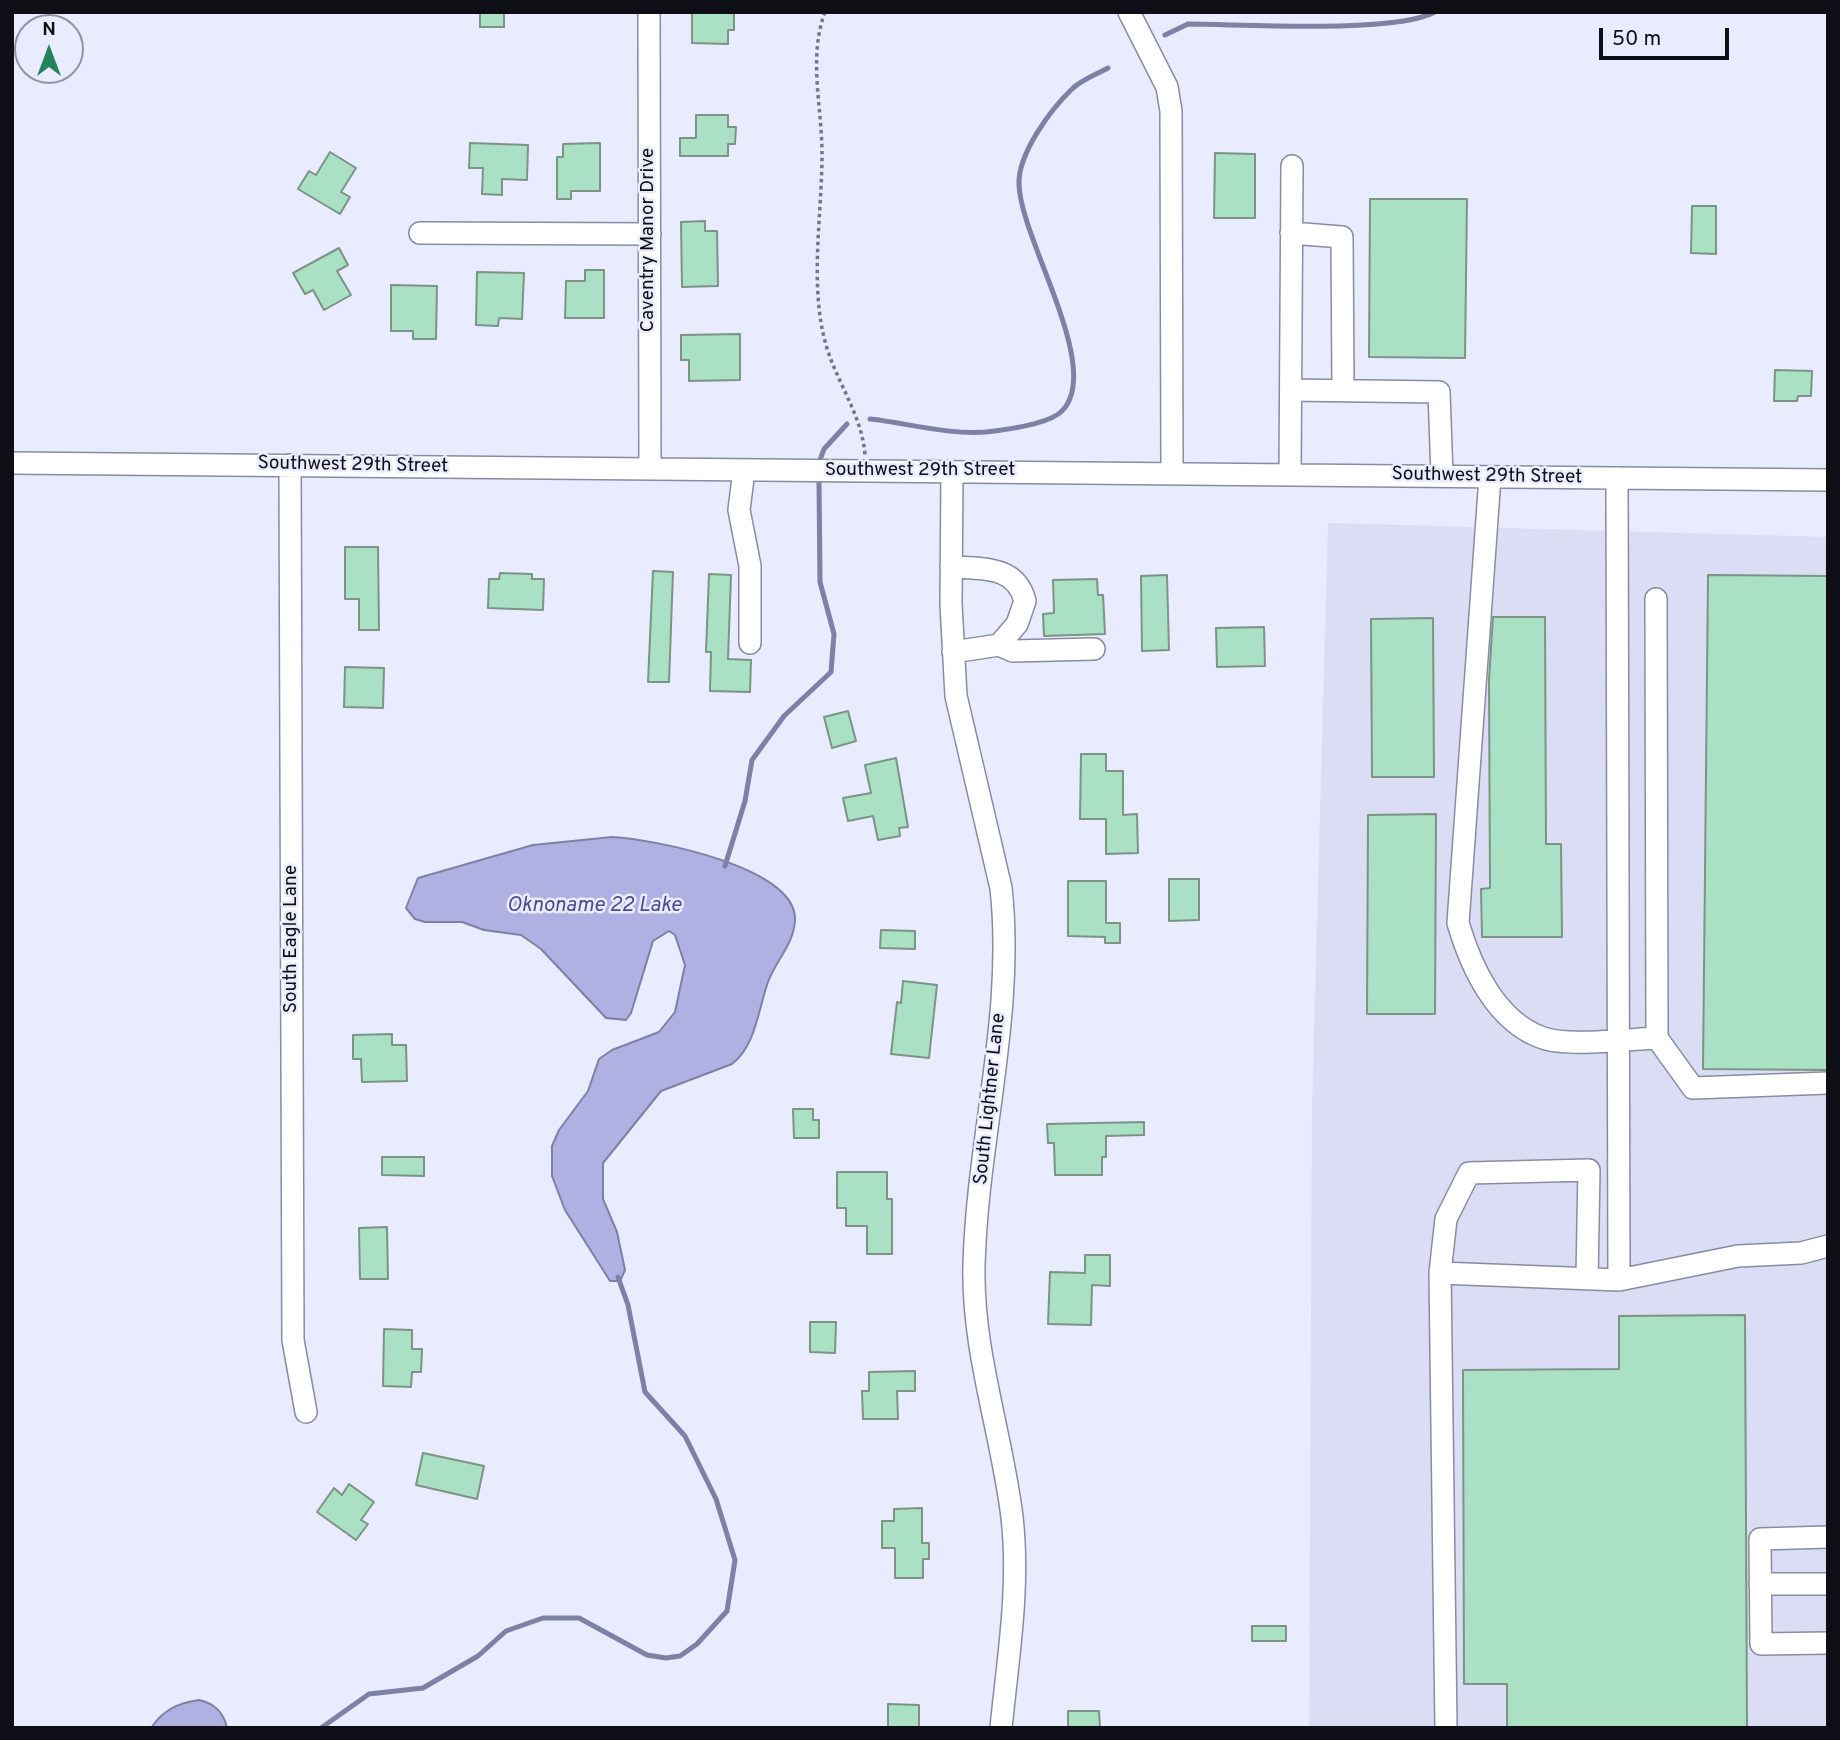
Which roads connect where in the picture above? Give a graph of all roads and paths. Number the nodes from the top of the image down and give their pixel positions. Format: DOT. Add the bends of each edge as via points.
graph roads {
  1 [pos="649,12"];
  2 [pos="825,12"];
  3 [pos="1129,12"];
  4 [pos="1292,166"];
  5 [pos="420,233"];
  6 [pos="1291,233"];
  7 [pos="650,234"];
  8 [pos="1292,390"];
  9 [pos="1343,390"];
  10 [pos="12,463"];
  11 [pos="290,465"];
  12 [pos="650,469"];
  13 [pos="744,470"];
  14 [pos="864,471"];
  15 [pos="952,472"];
  16 [pos="1172,473"];
  17 [pos="1290,474"];
  18 [pos="1442,476"];
  19 [pos="1490,477"];
  20 [pos="1617,478"];
  21 [pos="1828,480"];
  22 [pos="951,567"];
  23 [pos="1656,599"];
  24 [pos="750,643"];
  25 [pos="999,645"];
  26 [pos="1094,649"];
  27 [pos="953,652"];
  28 [pos="1657,1038"];
  29 [pos="1618,1040"];
  30 [pos="1828,1083"];
  31 [pos="1828,1246"];
  32 [pos="1440,1273"];
  33 [pos="1587,1278"];
  34 [pos="1619,1280"];
  35 [pos="306,1412"];
  36 [pos="1828,1537"];
  37 [pos="1760,1584"];
  38 [pos="1828,1584"];
  39 [pos="1828,1643"];
  40 [pos="1001,1728"];
  41 [pos="1446,1728"];
  1 -- 7 [label="street, Caventry Manor Drive"];
  2 -- 14 [label="path" via="817,32 816,56 822,150 821,317 832,363 864,440"];
  3 -- 16 [label="street" via="1167,87 1171,111"];
  4 -- 6 [label="street"];
  5 -- 7 [label="street"];
  6 -- 8 [label="street"];
  6 -- 9 [label="street" via="1342,237"];
  7 -- 12 [label="street, Caventry Manor Drive"];
  8 -- 9 [label="street"];
  8 -- 17 [label="street"];
  9 -- 18 [label="street" via="1439,392"];
  10 -- 11 [label="street, Southwest 29th Street"];
  11 -- 12 [label="street, Southwest 29th Street"];
  11 -- 35 [label="street, South Eagle Lane" via="293,1340"];
  12 -- 13 [label="street, Southwest 29th Street"];
  13 -- 14 [label="street, Southwest 29th Street"];
  13 -- 24 [label="street" via="739,510 750,566"];
  14 -- 15 [label="street, Southwest 29th Street"];
  15 -- 16 [label="street, Southwest 29th Street"];
  15 -- 22 [label="street, South Lightner Lane"];
  16 -- 17 [label="street, Southwest 29th Street"];
  17 -- 18 [label="street, Southwest 29th Street"];
  18 -- 19 [label="street, Southwest 29th Street"];
  19 -- 20 [label="street, Southwest 29th Street"];
  19 -- 29 [label="street" via="1458,923 1476,973 1518,1023 1544,1039"];
  20 -- 21 [label="street, Southwest 29th Street"];
  20 -- 29 [label="street"];
  22 -- 25 [label="street" via="994,570 1016,579 1025,601 1022,614"];
  22 -- 27 [label="street, South Lightner Lane"];
  23 -- 28 [label="street"];
  25 -- 26 [label="street" via="1013,651"];
  25 -- 27 [label="street"];
  27 -- 40 [label="street, South Lightner Lane" via="960,722 1004,915 1002,1000 974,1267 978,1328 1014,1541"];
  28 -- 29 [label="street"];
  28 -- 30 [label="street" via="1693,1088"];
  29 -- 34 [label="street"];
  31 -- 34 [label="street" via="1801,1253 1738,1256"];
  32 -- 33 [label="street"];
  32 -- 33 [label="street" via="1446,1219 1469,1173 1589,1170"];
  32 -- 41 [label="street"];
  33 -- 34 [label="street"];
  36 -- 37 [label="street" via="1760,1539"];
  37 -- 38 [label="street"];
  37 -- 39 [label="street" via="1761,1644"];
}
